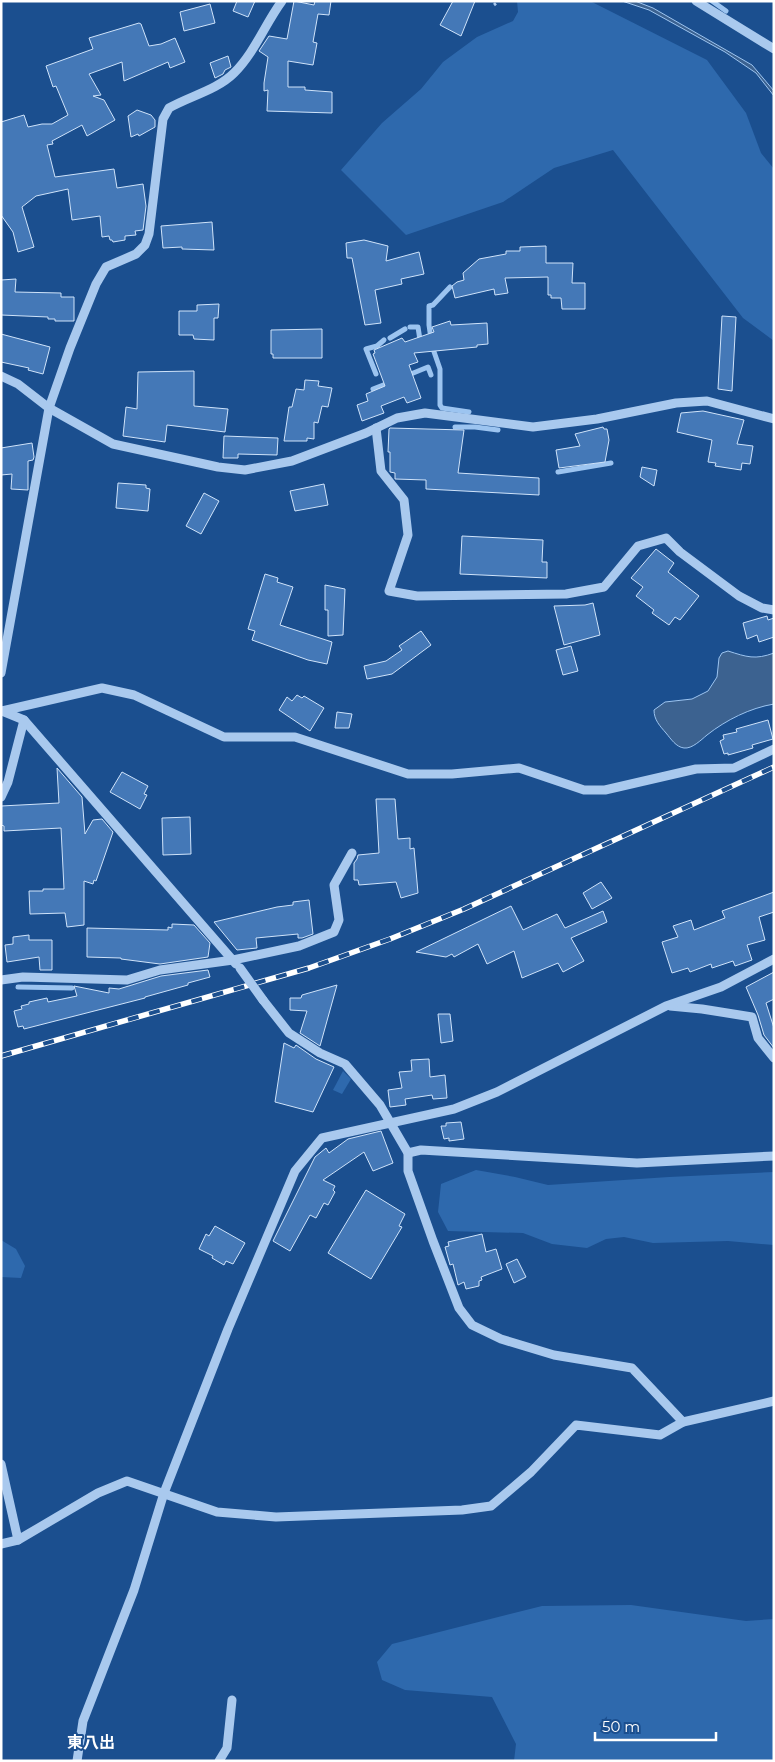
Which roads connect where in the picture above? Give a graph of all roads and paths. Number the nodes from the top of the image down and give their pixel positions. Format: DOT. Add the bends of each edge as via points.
graph roads {
  1 [pos="282,1"];
  2 [pos="499,1"];
  3 [pos="696,1"];
  4 [pos="494,5"];
  5 [pos="774,49"];
  6 [pos="1,376"];
  7 [pos="49,408"];
  8 [pos="774,419"];
  9 [pos="376,428"];
  10 [pos="774,610"];
  11 [pos="1,673"];
  12 [pos="1,711"];
  13 [pos="24,720"];
  14 [pos="774,749"];
  15 [pos="1,797"];
  16 [pos="352,853"];
  17 [pos="233,960"];
  18 [pos="774,960"];
  19 [pos="1,980"];
  20 [pos="666,1006"];
  21 [pos="774,1058"];
  22 [pos="390,1123"];
  23 [pos="408,1153"];
  24 [pos="774,1156"];
  25 [pos="774,1401"];
  26 [pos="683,1422"];
  27 [pos="1,1464"];
  28 [pos="164,1493"];
  29 [pos="18,1540"];
  30 [pos="1,1544"];
  31 [pos="232,1700"];
  32 [pos="78,1761"];
  33 [pos="219,1761"];
  1 -- 7 [label="street" via="234,72 212,88 169,108 166,113 149,234 136,254 106,267 96,284"];
  2 -- 4 [label="path"];
  3 -- 5 [label="street"];
  6 -- 7 [label="street" via="18,384"];
  7 -- 9 [label="street" via="113,444 245,470 292,460"];
  7 -- 11 [label="street"];
  8 -- 9 [label="street" via="707,401 676,403 597,419 533,427 426,413 397,418"];
  9 -- 10 [label="street" via="381,471 404,500 408,535 389,590 417,596 566,594 604,587 638,546 666,538 739,596 762,608"];
  12 -- 13 [label="street"];
  12 -- 14 [label="street" via="102,688 134,695 224,737 295,737 408,774 518,768 584,790 605,790 696,769 734,768"];
  13 -- 15 [label="street"];
  13 -- 17 [label="street"];
  16 -- 17 [label="street" via="334,885 339,920 334,932 299,946"];
  17 -- 19 [label="street" via="160,970 127,980 24,977"];
  17 -- 22 [label="street, bridge" via="289,1033 345,1064 380,1105"];
  18 -- 20 [label="street" via="721,987"];
  20 -- 21 [label="street" via="752,1018 758,1038"];
  20 -- 22 [label="street" via="497,1092 454,1110"];
  22 -- 23 [label="street"];
  22 -- 28 [label="street" via="322,1138 295,1171 228,1329"];
  23 -- 24 [label="street" via="421,1150 637,1163"];
  23 -- 26 [label="street" via="408,1171 433,1241 459,1308 472,1325 501,1339 554,1355 632,1368"];
  25 -- 26 [label="street"];
  26 -- 28 [label="street" via="660,1435 576,1424 531,1472 491,1506 462,1510 276,1517 217,1512"];
  27 -- 29 [label="street"];
  28 -- 29 [label="street" via="127,1481 98,1493"];
  28 -- 32 [label="street" via="134,1590 84,1721"];
  29 -- 30 [label="street"];
  31 -- 33 [label="street" via="227,1748"];
}
